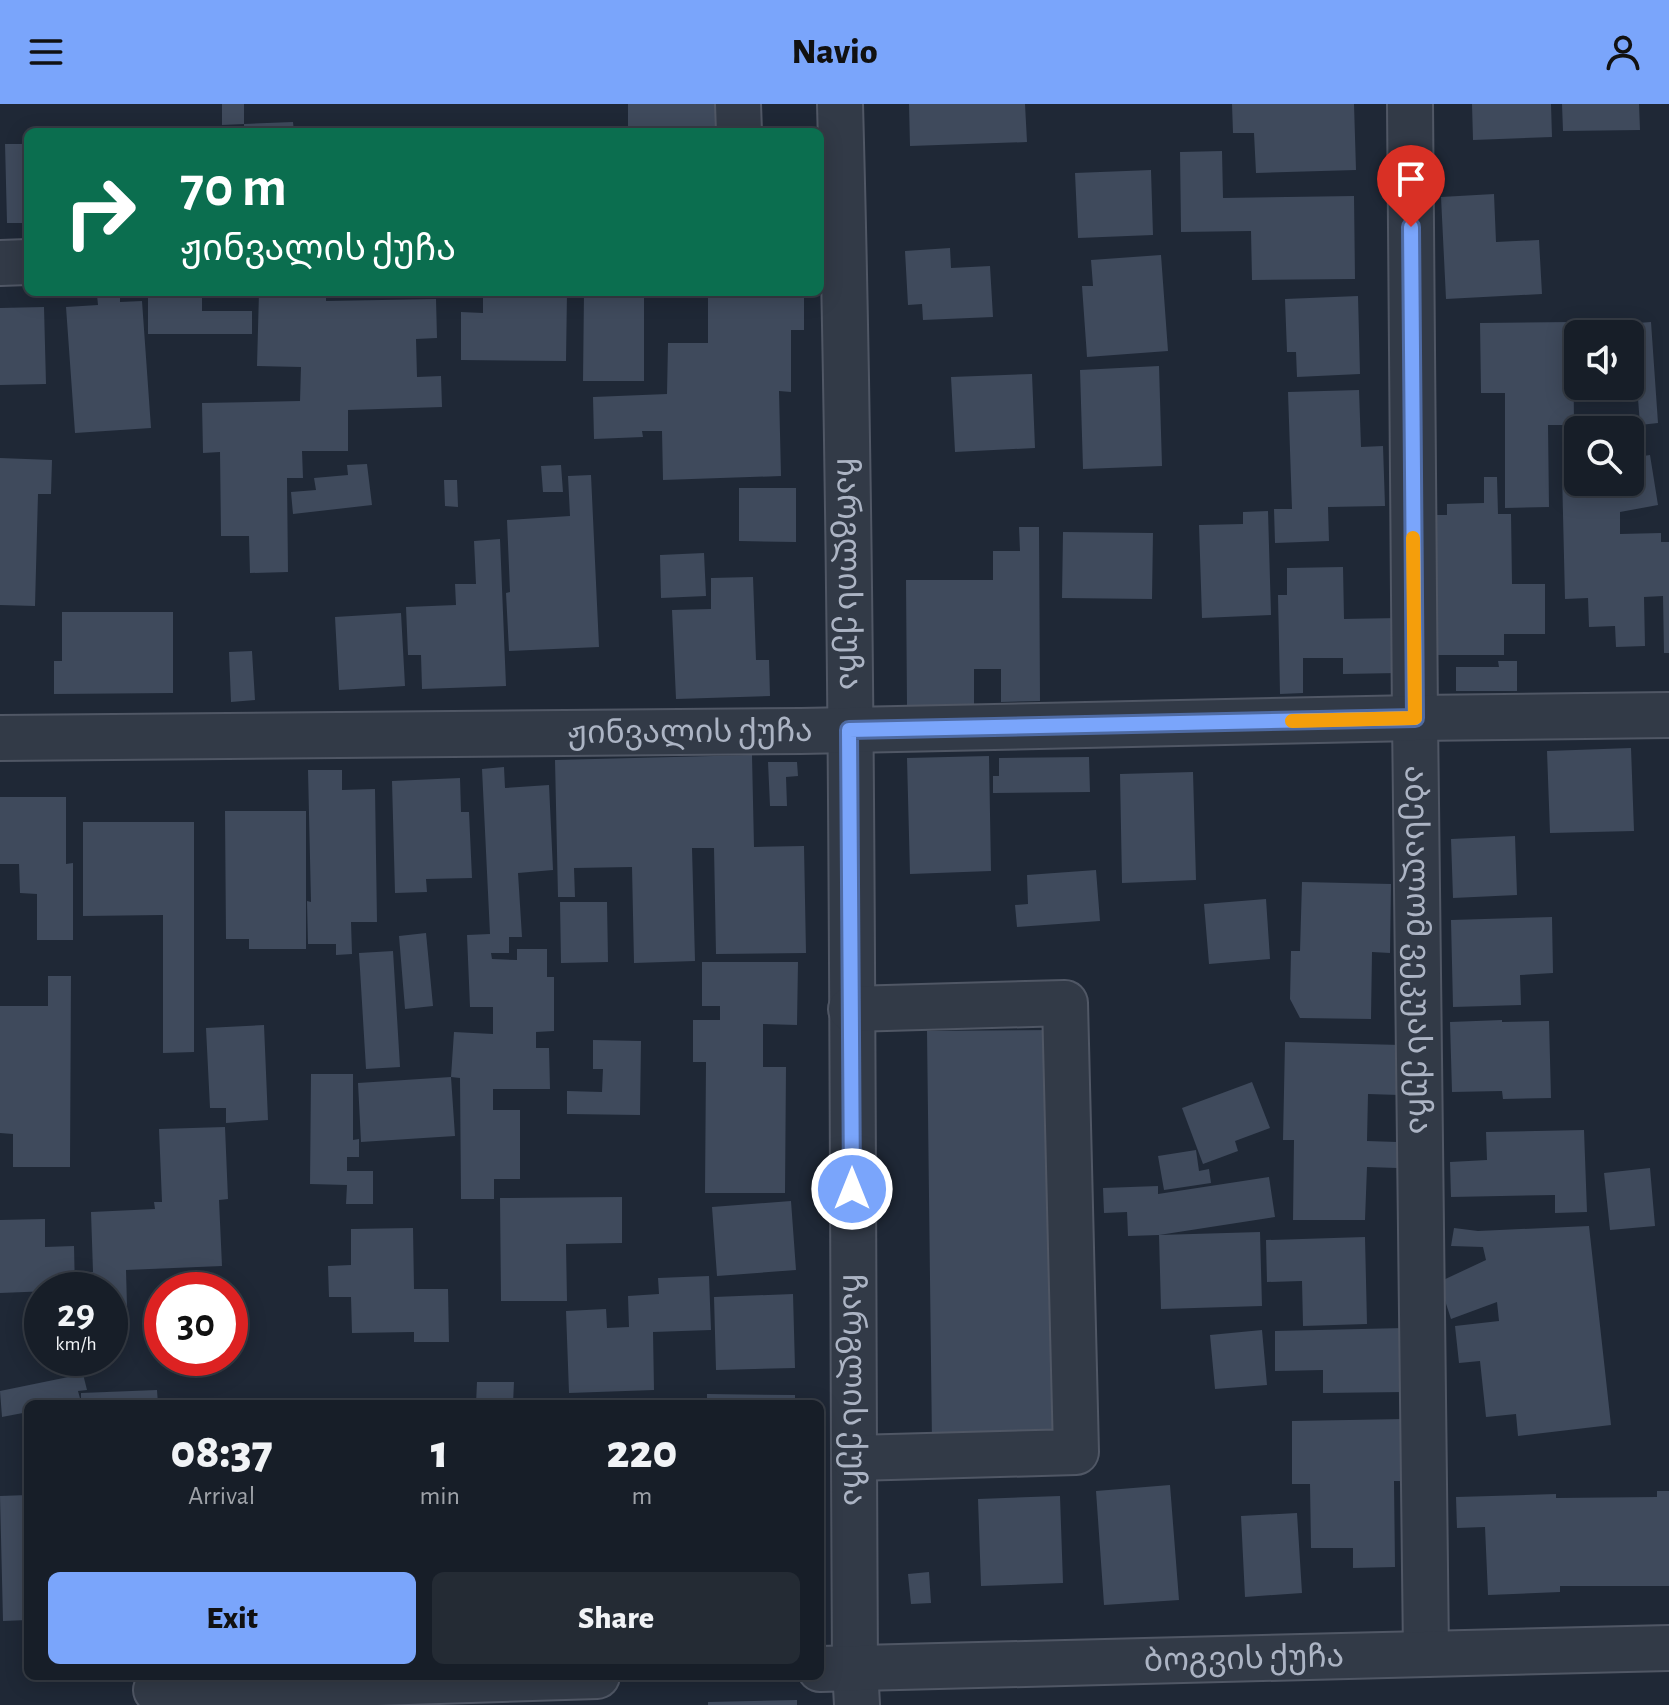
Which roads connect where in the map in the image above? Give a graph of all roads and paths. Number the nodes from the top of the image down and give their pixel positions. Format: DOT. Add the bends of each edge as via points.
graph roads {
  1 [pos="738,104"];
  2 [pos="840,104"];
  3 [pos="1410,104"];
  4 [pos="739,128"];
  5 [pos="832,245"];
  6 [pos="24,262"];
  7 [pos="0,263"];
  8 [pos="1669,715"];
  9 [pos="1415,718"];
  10 [pos="849,730"];
  11 [pos="0,738"];
  12 [pos="851,1009"];
  13 [pos="854,1458"];
  14 [pos="1669,1648"];
  15 [pos="1426,1654"];
  16 [pos="530,1680"];
  17 [pos="844,1681"];
  18 [pos="156,1690"];
  19 [pos="279,1695"];
  1 -- 4 [label="street"];
  2 -- 5 [label="street, ჩარგლის ქუჩა"];
  3 -- 9 [label="street, აბესალომ ვეკუას ქუჩა"];
  5 -- 10 [label="street, ჩარგლის ქუჩა"];
  6 -- 7 [label="street"];
  8 -- 9 [label="street, ჟინვალის ქუჩა"];
  9 -- 10 [label="street, ჟინვალის ქუჩა"];
  9 -- 15 [label="street, აბესალომ ვეკუას ქუჩა"];
  10 -- 11 [label="street, ჟინვალის ქუჩა"];
  10 -- 12 [label="street, ჩარგლის ქუჩა"];
  12 -- 13 [label="street, ჩარგლის ქუჩა"];
  12 -- 13 [label="street" via="1065,1003 1076,1452"];
  13 -- 17 [label="street, ჩარგლის ქუჩა"];
  14 -- 15 [label="street, ბოგვის ქუჩა"];
  15 -- 17 [label="street, ბოგვის ქუჩა"];
  16 -- 19 [label="street"];
  18 -- 19 [label="street"];
}
